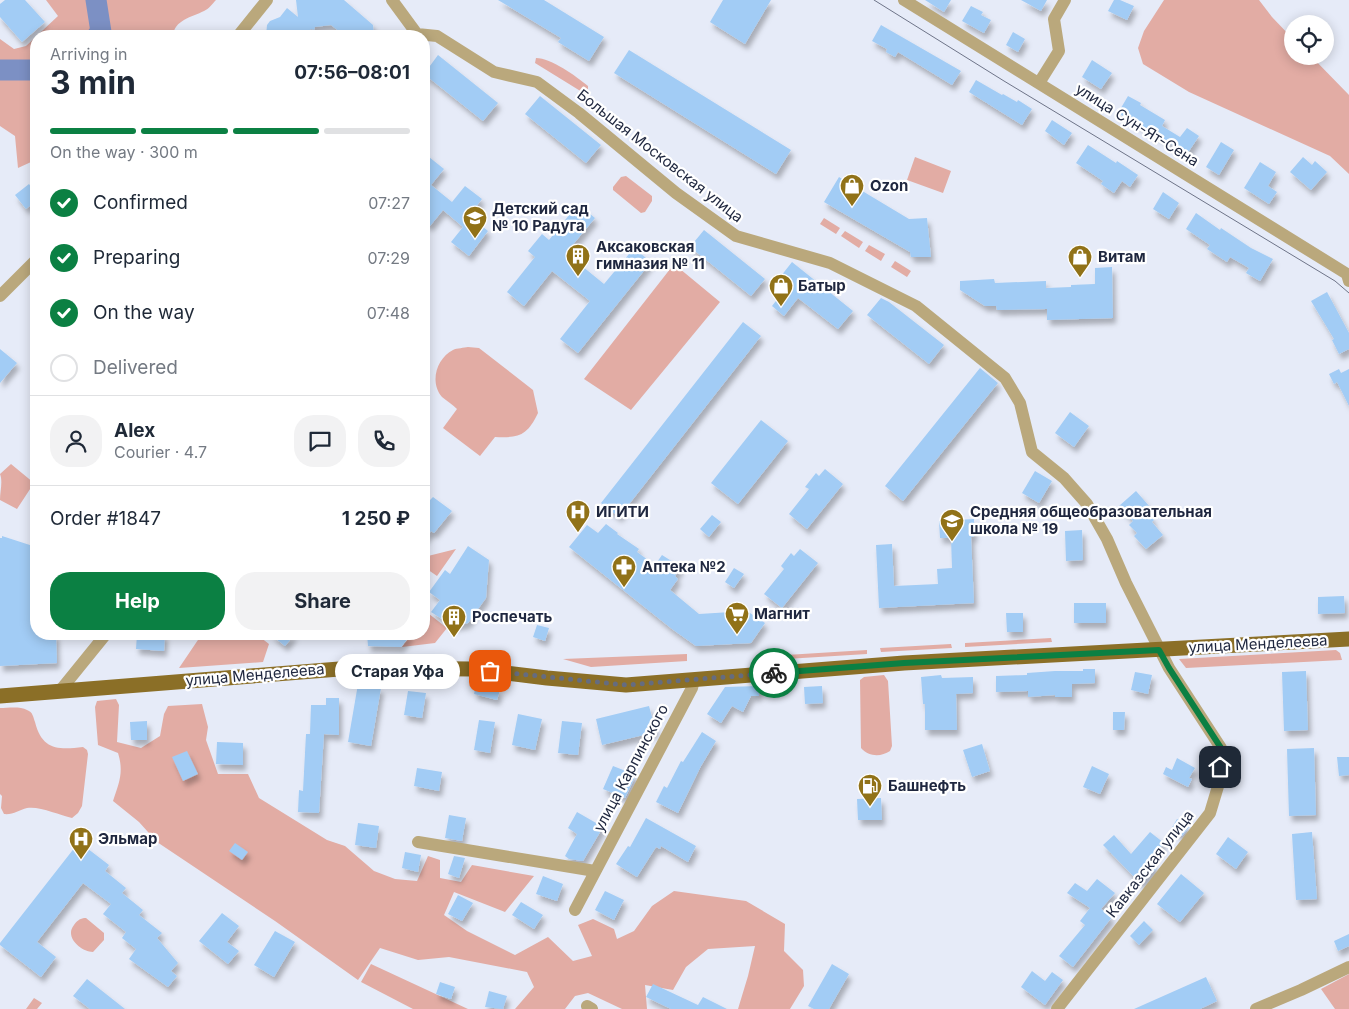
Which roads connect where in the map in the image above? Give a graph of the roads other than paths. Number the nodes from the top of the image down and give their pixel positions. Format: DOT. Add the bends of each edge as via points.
graph roads {
  1 [pos="267,0"];
  2 [pos="392,0"];
  3 [pos="904,0"];
  4 [pos="1064,0"];
  5 [pos="243,30"];
  6 [pos="414,30"];
  7 [pos="430,35"];
  8 [pos="1038,83"];
  9 [pos="30,266"];
  10 [pos="1349,281"];
  11 [pos="0,296"];
  12 [pos="1349,639"];
  13 [pos="101,640"];
  14 [pos="1159,650"];
  15 [pos="694,680"];
  16 [pos="58,692"];
  17 [pos="0,696"];
  18 [pos="418,842"];
  19 [pos="595,871"];
  20 [pos="574,910"];
  21 [pos="1349,966"];
  22 [pos="1058,1009"];
  23 [pos="1256,1009"];
  1 -- 5 [label="street"];
  2 -- 6 [label="street, Большая Московская улица"];
  3 -- 8 [label="street, улица Сун-Ят-Сена"];
  4 -- 8 [label="street" via="1054,18 1059,51"];
  7 -- 14 [label="street, Большая Московская улица" via="437,36 494,72 537,82 580,113 676,193 736,236 830,264 916,306 992,366 1005,378 1020,403 1032,452 1064,478 1088,504"];
  8 -- 10 [label="street, улица Сун-Ят-Сена" via="1347,274"];
  9 -- 11 [label="street"];
  12 -- 14 [label="main road, улица Менделеева"];
  13 -- 16 [label="street"];
  14 -- 15 [label="main road, улица Менделеева" via="875,665"];
  14 -- 22 [label="street, Кавказская улица" via="1221,748 1219,783 1210,813"];
  15 -- 16 [label="main road, улица Менделеева" via="626,685 472,669 352,668"];
  15 -- 19 [label="street, улица Карпинского"];
  16 -- 17 [label="main road, улица Менделеева"];
  18 -- 19 [label="street"];
  19 -- 20 [label="street, улица Карпинского"];
  21 -- 23 [label="street"];
}
